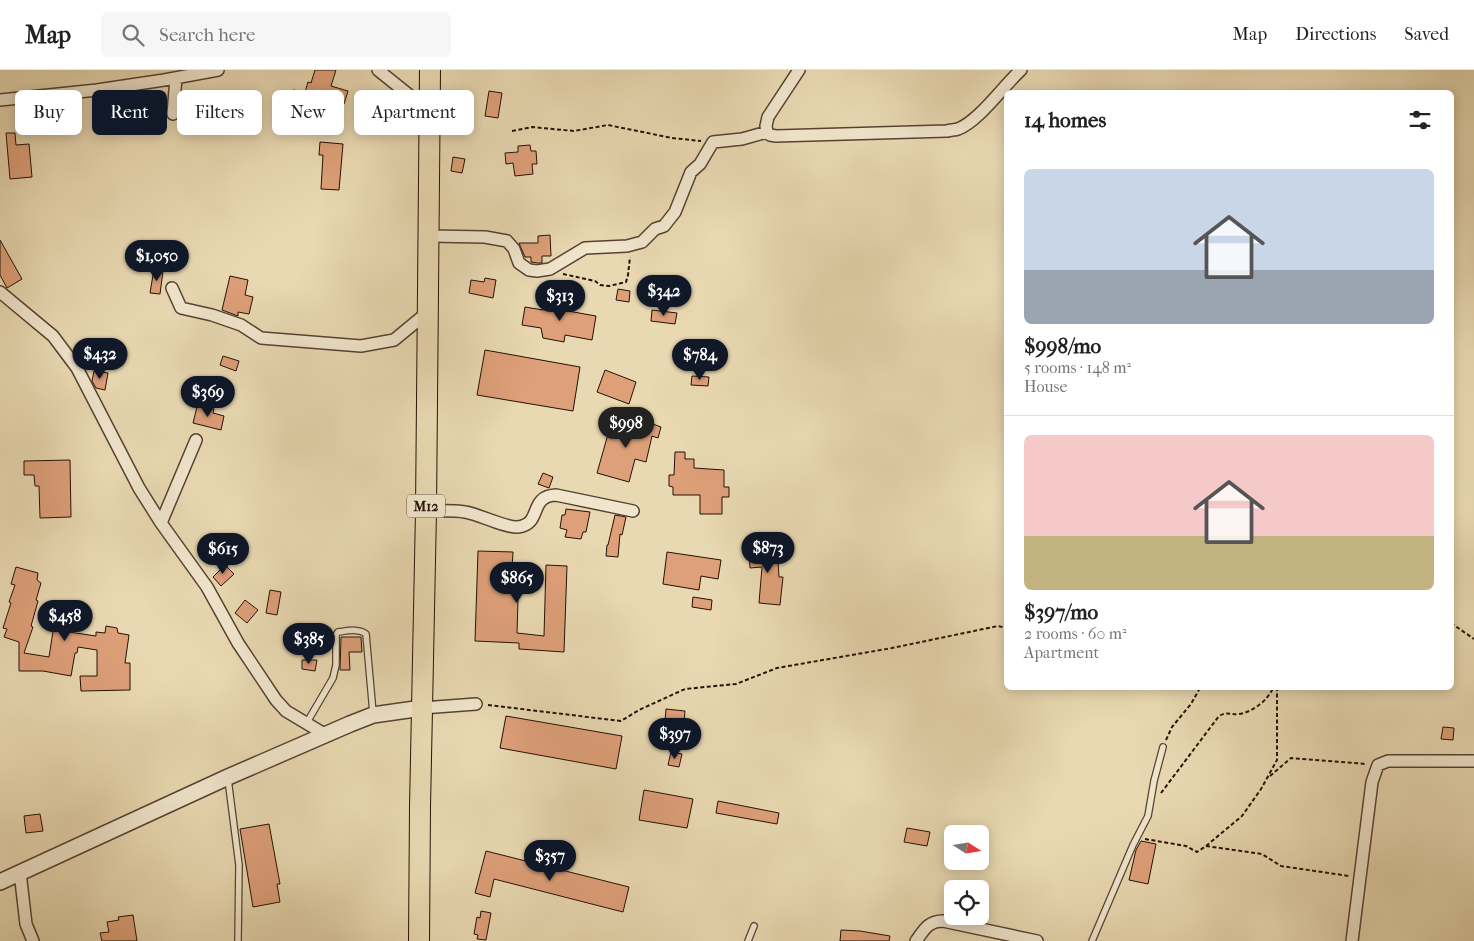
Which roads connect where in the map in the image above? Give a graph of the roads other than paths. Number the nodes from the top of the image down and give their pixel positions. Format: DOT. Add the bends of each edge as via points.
graph roads {
  1 [pos="218,70"];
  2 [pos="378,70"];
  3 [pos="430,70"];
  4 [pos="799,70"];
  5 [pos="1021,70"];
  6 [pos="171,76"];
  7 [pos="403,90"];
  8 [pos="430,90"];
  9 [pos="0,100"];
  10 [pos="173,114"];
  11 [pos="767,132"];
  12 [pos="429,135"];
  13 [pos="428,236"];
  14 [pos="172,288"];
  15 [pos="0,292"];
  16 [pos="428,312"];
  17 [pos="196,440"];
  18 [pos="426,511"];
  19 [pos="633,511"];
  20 [pos="161,523"];
  21 [pos="476,704"];
  22 [pos="422,708"];
  23 [pos="373,716"];
  24 [pos="306,724"];
  25 [pos="326,735"];
  26 [pos="1162,747"];
  27 [pos="1474,762"];
  28 [pos="228,777"];
  29 [pos="20,872"];
  30 [pos="0,882"];
  31 [pos="754,926"];
  32 [pos="33,941"];
  33 [pos="238,941"];
  34 [pos="419,941"];
  35 [pos="748,941"];
  36 [pos="916,941"];
  37 [pos="1037,941"];
  38 [pos="1092,941"];
  39 [pos="1352,941"];
  1 -- 6 [label="street"];
  2 -- 7 [label="street"];
  3 -- 8 [label="highway, M12"];
  4 -- 11 [label="street" via="772,112"];
  5 -- 11 [label="street" via="994,100 958,129 776,136"];
  6 -- 9 [label="street" via="97,90"];
  6 -- 10 [label="street"];
  11 -- 13 [label="street" via="713,142 692,172 675,212 664,226 655,229 642,242 586,248 550,269 537,271 519,263 507,241 485,237"];
  12 -- 13 [label="highway, M12"];
  13 -- 16 [label="highway, M12"];
  14 -- 16 [label="street" via="181,308 212,314 241,325 261,338 361,346 394,340"];
  15 -- 20 [label="street" via="53,336 77,368 139,488"];
  16 -- 18 [label="highway, M12"];
  17 -- 20 [label="street"];
  18 -- 19 [label="street" via="465,512 516,527 526,525 534,517 540,500 546,496 556,495"];
  18 -- 22 [label="highway, M12"];
  20 -- 24 [label="street" via="207,587 276,700"];
  21 -- 22 [label="street"];
  22 -- 23 [label="street"];
  22 -- 34 [label="highway, M12"];
  23 -- 24 [label="lane" via="368,637 363,631 338,632 333,678"];
  23 -- 25 [label="street"];
  24 -- 25 [label="street"];
  25 -- 28 [label="street"];
  26 -- 38 [label="lane" via="1145,825"];
  27 -- 39 [label="street" via="1388,761 1378,765 1372,782"];
  28 -- 29 [label="street"];
  28 -- 33 [label="lane" via="239,865"];
  29 -- 30 [label="street"];
  29 -- 32 [label="street" via="26,924"];
  31 -- 35 [label="lane"];
  36 -- 37 [label="street" via="934,921"];
}
